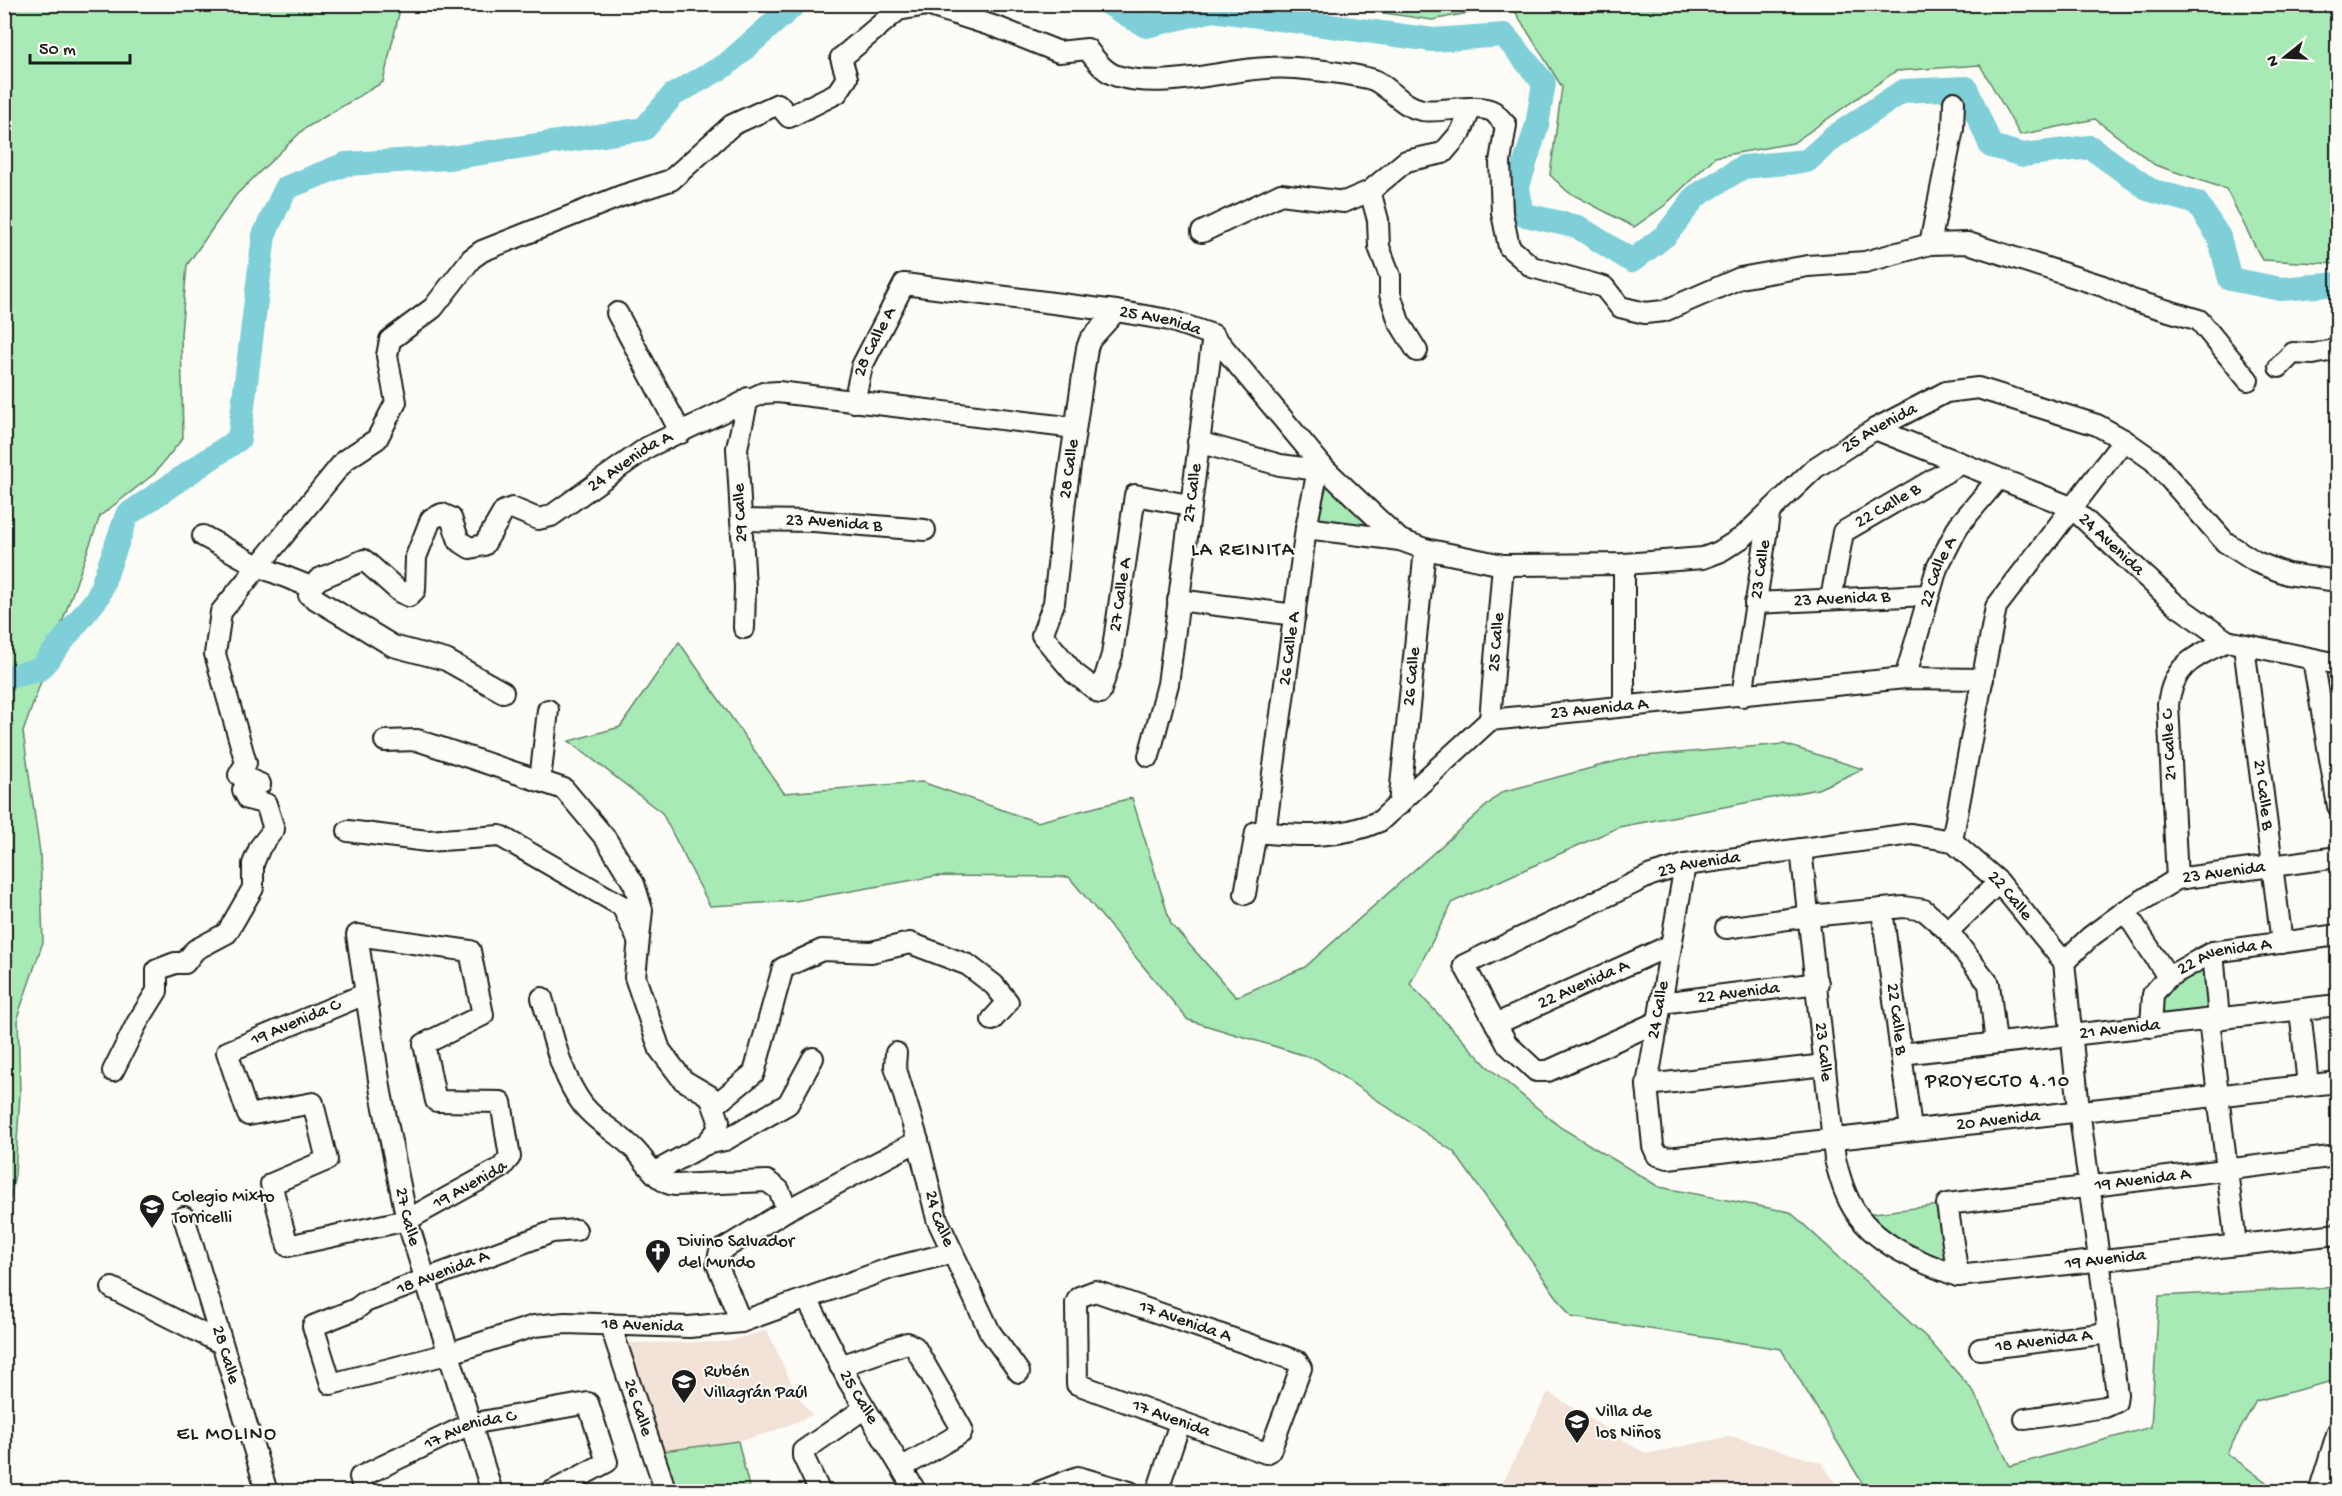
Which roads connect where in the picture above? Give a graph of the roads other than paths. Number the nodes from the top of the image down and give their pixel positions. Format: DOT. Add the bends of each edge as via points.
graph roads {
  1 [pos="1954,102"];
  2 [pos="1471,108"];
  3 [pos="1370,191"];
  4 [pos="1202,232"];
  5 [pos="1930,244"];
  6 [pos="904,284"];
  7 [pos="1116,311"];
  8 [pos="617,313"];
  9 [pos="1213,335"];
  10 [pos="2337,349"];
  11 [pos="1417,351"];
  12 [pos="2279,367"];
  13 [pos="2248,380"];
  14 [pos="748,398"];
  15 [pos="854,402"];
  16 [pos="1075,428"];
  17 [pos="1875,429"];
  18 [pos="681,433"];
  19 [pos="2124,440"];
  20 [pos="1198,442"];
  21 [pos="1960,464"];
  22 [pos="1321,469"];
  23 [pos="1998,479"];
  24 [pos="1189,504"];
  25 [pos="2071,507"];
  26 [pos="1768,515"];
  27 [pos="741,520"];
  28 [pos="1306,528"];
  29 [pos="925,530"];
  30 [pos="204,536"];
  31 [pos="1400,540"];
  32 [pos="1425,549"];
  33 [pos="1624,564"];
  34 [pos="1503,565"];
  35 [pos="258,566"];
  36 [pos="2337,580"];
  37 [pos="310,587"];
  38 [pos="1928,594"];
  39 [pos="1831,599"];
  40 [pos="1178,600"];
  41 [pos="1755,603"];
  42 [pos="1295,615"];
  43 [pos="744,628"];
  44 [pos="2235,643"];
  45 [pos="2313,659"];
  46 [pos="2337,664"];
  47 [pos="1905,678"];
  48 [pos="1983,679"];
  49 [pos="502,692"];
  50 [pos="1100,693"];
  51 [pos="1742,696"];
  52 [pos="1624,706"];
  53 [pos="548,710"];
  54 [pos="1490,720"];
  55 [pos="385,741"];
  56 [pos="1149,756"];
  57 [pos="540,781"];
  58 [pos="1399,805"];
  59 [pos="2337,806"];
  60 [pos="348,831"];
  61 [pos="1261,832"];
  62 [pos="1952,842"];
  63 [pos="1801,849"];
  64 [pos="2337,857"];
  65 [pos="1685,865"];
  66 [pos="2271,867"];
  67 [pos="2177,879"];
  68 [pos="1999,882"];
  69 [pos="1245,894"];
  70 [pos="1882,909"];
  71 [pos="2125,911"];
  72 [pos="1809,916"];
  73 [pos="1726,928"];
  74 [pos="1948,931"];
  75 [pos="2337,936"];
  76 [pos="638,940"];
  77 [pos="2282,943"];
  78 [pos="1671,945"];
  79 [pos="2213,952"];
  80 [pos="2064,962"];
  81 [pos="2168,977"];
  82 [pos="1818,983"];
  83 [pos="365,994"];
  84 [pos="542,998"];
  85 [pos="2337,1005"];
  86 [pos="2300,1010"];
  87 [pos="1659,1012"];
  88 [pos="2214,1019"];
  89 [pos="992,1020"];
  90 [pos="1496,1024"];
  91 [pos="2151,1027"];
  92 [pos="2071,1035"];
  93 [pos="1996,1043"];
  94 [pos="896,1053"];
  95 [pos="1901,1054"];
  96 [pos="813,1058"];
  97 [pos="1825,1065"];
  98 [pos="113,1071"];
  99 [pos="2337,1082"];
  100 [pos="1647,1085"];
  101 [pos="2308,1085"];
  102 [pos="2217,1095"];
  103 [pos="714,1106"];
  104 [pos="2079,1109"];
  105 [pos="1911,1129"];
  106 [pos="1831,1139"];
  107 [pos="918,1141"];
  108 [pos="706,1144"];
  109 [pos="1657,1155"];
  110 [pos="2337,1156"];
  111 [pos="510,1157"];
  112 [pos="2226,1170"];
  113 [pos="655,1172"];
  114 [pos="2089,1186"];
  115 [pos="787,1210"];
  116 [pos="184,1216"];
  117 [pos="407,1220"];
  118 [pos="576,1230"];
  119 [pos="2337,1234"];
  120 [pos="1882,1241"];
  121 [pos="2236,1245"];
  122 [pos="288,1246"];
  123 [pos="951,1253"];
  124 [pos="2100,1261"];
  125 [pos="1958,1276"];
  126 [pos="425,1279"];
  127 [pos="112,1288"];
  128 [pos="807,1299"];
  129 [pos="741,1322"];
  130 [pos="610,1324"];
  131 [pos="2109,1333"];
  132 [pos="221,1343"];
  133 [pos="1980,1348"];
  134 [pos="447,1354"];
  135 [pos="840,1366"];
  136 [pos="1019,1372"];
  137 [pos="331,1384"];
  138 [pos="1077,1384"];
  139 [pos="865,1408"];
  140 [pos="2025,1419"];
  141 [pos="1180,1423"];
  142 [pos="470,1424"];
  143 [pos="2337,1431"];
  144 [pos="1266,1453"];
  145 [pos="903,1467"];
  146 [pos="362,1484"];
  147 [pos="1079,1484"];
  148 [pos="267,1491"];
  149 [pos="492,1491"];
  150 [pos="551,1491"];
  151 [pos="666,1491"];
  152 [pos="820,1491"];
  153 [pos="916,1491"];
  154 [pos="1039,1491"];
  155 [pos="1130,1491"];
  156 [pos="1157,1491"];
  157 [pos="2319,1491"];
  1 -- 5 [label="street" via="1953,129"];
  2 -- 3 [label="street" via="1461,132 1443,153 1406,161"];
  2 -- 5 [label="street" via="1492,111 1506,126 1500,162 1502,213 1509,247 1532,267 1604,287 1620,307 1664,311 1740,278 1808,266 1865,262"];
  2 -- 35 [label="street" via="1419,109 1375,81 1294,67 1153,80 1116,75 1098,64 1087,49 1059,52 927,4 898,10 841,58 847,78 837,93 789,117 778,104 732,125 671,180 611,200 482,251 471,259 433,308 390,340 387,356 396,402 377,439 345,460"];
  3 -- 4 [label="street" via="1344,202 1281,194"];
  3 -- 11 [label="street" via="1378,220 1379,246 1390,276 1390,294 1399,322"];
  5 -- 13 [label="street" via="1968,243 2199,320"];
  6 -- 7 [label="street, 25 Avenida"];
  6 -- 15 [label="street, 28 Calle A" via="862,366"];
  7 -- 9 [label="street, 25 Avenida" via="1169,320"];
  7 -- 16 [label="street, 28 Calle" via="1087,348"];
  8 -- 18 [label="street"];
  9 -- 20 [label="street, 27 Calle"];
  9 -- 22 [label="street, 25 Avenida"];
  10 -- 12 [label="street" via="2293,353"];
  14 -- 15 [label="street, 24 Avenida A" via="778,392"];
  14 -- 18 [label="street, 24 Avenida A"];
  14 -- 27 [label="street, 29 Calle" via="737,448"];
  15 -- 16 [label="street, 24 Avenida A"];
  16 -- 50 [label="street, 28 Calle" via="1054,603 1042,635 1074,673"];
  17 -- 19 [label="street, 25 Avenida" via="1946,392 1978,388 2097,425"];
  17 -- 21 [label="street, 24 Avenida"];
  17 -- 26 [label="street, 25 Avenida" via="1815,468"];
  18 -- 37 [label="street, 24 Avenida A" via="648,447 551,516 538,519 512,508 504,511 484,545 470,548 459,542 451,518 442,514 431,519 416,556 415,590 409,596 364,560 319,579"];
  19 -- 25 [label="street"];
  19 -- 36 [label="street, 25 Avenida" via="2154,461 2225,542 2256,562 2287,574"];
  20 -- 22 [label="street" via="1280,465"];
  20 -- 24 [label="street, 27 Calle"];
  21 -- 23 [label="street, 24 Avenida"];
  21 -- 39 [label="street, 22 Calle B" via="1843,532"];
  22 -- 28 [label="street, 26 Calle A"];
  22 -- 31 [label="street, 25 Avenida"];
  23 -- 25 [label="street, 24 Avenida"];
  23 -- 38 [label="street, 22 Calle A" via="1959,525"];
  24 -- 40 [label="street, 27 Calle"];
  24 -- 50 [label="street, 27 Calle A" via="1134,495 1112,655"];
  25 -- 44 [label="street, 24 Avenida" via="2175,604"];
  25 -- 48 [label="street" via="1996,607"];
  26 -- 33 [label="street, 25 Avenida" via="1719,552 1703,558"];
  26 -- 41 [label="street, 23 Calle"];
  27 -- 29 [label="street, 23 Avenida B"];
  27 -- 43 [label="street, 29 Calle"];
  28 -- 31 [label="street, 25 Avenida"];
  28 -- 42 [label="street, 26 Calle A"];
  30 -- 35 [label="street"];
  31 -- 32 [label="street, 25 Avenida"];
  32 -- 34 [label="street, 25 Avenida"];
  32 -- 58 [label="street, 26 Calle"];
  33 -- 34 [label="street, 25 Avenida"];
  33 -- 52 [label="street"];
  34 -- 54 [label="street, 25 Calle"];
  35 -- 37 [label="street"];
  35 -- 98 [label="street" via="221,612 214,654 246,763 239,775 260,784 243,790 248,799 266,804 274,829 260,847 253,864 253,888 227,933 195,950 185,963 157,970 157,991"];
  37 -- 49 [label="street" via="309,595 393,646 446,660"];
  38 -- 39 [label="street, 23 Avenida B"];
  38 -- 47 [label="street, 22 Calle A"];
  39 -- 41 [label="street, 23 Avenida B"];
  40 -- 42 [label="street"];
  40 -- 56 [label="street, 27 Calle" via="1168,684"];
  41 -- 51 [label="street, 23 Calle"];
  42 -- 61 [label="street, 26 Calle A"];
  44 -- 45 [label="street, 24 Avenida"];
  44 -- 66 [label="street, 21 Calle B"];
  44 -- 67 [label="street, 21 Calle C" via="2190,659 2171,685 2168,704"];
  45 -- 46 [label="street, 24 Avenida"];
  45 -- 59 [label="street"];
  47 -- 48 [label="street, 23 Avenida A"];
  47 -- 51 [label="street, 23 Avenida A"];
  48 -- 62 [label="street"];
  51 -- 52 [label="street, 23 Avenida A"];
  52 -- 54 [label="street, 23 Avenida A"];
  53 -- 57 [label="street"];
  54 -- 58 [label="street"];
  55 -- 57 [label="street" via="417,740"];
  57 -- 76 [label="street" via="564,789 606,839 634,884 642,910"];
  58 -- 61 [label="street" via="1380,821 1360,830 1288,836"];
  60 -- 76 [label="street" via="427,841 500,836 622,906"];
  61 -- 69 [label="street, 26 Calle A"];
  62 -- 63 [label="street, 23 Avenida" via="1911,834"];
  62 -- 68 [label="street, 22 Calle"];
  63 -- 65 [label="street, 23 Avenida"];
  63 -- 72 [label="street, 23 Calle"];
  64 -- 66 [label="street, 23 Avenida"];
  65 -- 78 [label="street, 24 Calle"];
  65 -- 90 [label="street, 23 Avenida" via="1652,875 1464,965"];
  66 -- 67 [label="street, 23 Avenida"];
  66 -- 77 [label="street, 21 Calle B"];
  67 -- 71 [label="street, 23 Avenida"];
  68 -- 74 [label="street"];
  68 -- 80 [label="street, 22 Calle"];
  70 -- 72 [label="street"];
  70 -- 74 [label="street" via="1924,910"];
  70 -- 95 [label="street, 22 Calle B"];
  71 -- 80 [label="street, 23 Avenida"];
  71 -- 81 [label="street"];
  72 -- 73 [label="street"];
  72 -- 82 [label="street, 23 Calle"];
  74 -- 93 [label="street" via="1989,984"];
  75 -- 77 [label="street, 22 Avenida A"];
  76 -- 103 [label="street" via="634,977 660,1050 683,1080 710,1096"];
  77 -- 79 [label="street, 22 Avenida A"];
  78 -- 87 [label="street, 24 Calle"];
  78 -- 90 [label="street, 22 Avenida A"];
  79 -- 81 [label="street, 22 Avenida A"];
  79 -- 88 [label="street"];
  80 -- 92 [label="street"];
  81 -- 91 [label="street, 22 Avenida A" via="2153,994"];
  82 -- 87 [label="street, 22 Avenida"];
  82 -- 97 [label="street, 23 Calle"];
  83 -- 111 [label="street, 27 Calle" via="357,935 470,951 483,1016 424,1044 436,1101 501,1101"];
  83 -- 117 [label="street, 27 Calle"];
  83 -- 122 [label="street, 19 Avenida C" via="227,1053 248,1115 313,1103 327,1160 271,1184"];
  84 -- 113 [label="street" via="566,1077 583,1105"];
  85 -- 86 [label="street, 21 Avenida"];
  86 -- 88 [label="street, 21 Avenida"];
  86 -- 101 [label="street"];
  87 -- 90 [label="street, 22 Avenida" via="1541,1072 1507,1044"];
  87 -- 100 [label="street, 24 Calle"];
  88 -- 91 [label="street, 21 Avenida"];
  88 -- 102 [label="street"];
  89 -- 103 [label="street" via="1008,1002 968,965 910,943 871,952 822,950 783,968 754,1073"];
  91 -- 92 [label="street, 21 Avenida"];
  92 -- 93 [label="street, 21 Avenida"];
  92 -- 104 [label="street"];
  93 -- 95 [label="street, 21 Avenida"];
  94 -- 107 [label="street, 24 Calle" via="895,1066"];
  95 -- 105 [label="street, 22 Calle B"];
  96 -- 108 [label="street" via="788,1104 725,1140"];
  97 -- 100 [label="street"];
  97 -- 106 [label="street, 23 Calle"];
  99 -- 101 [label="street, 20 Avenida"];
  100 -- 109 [label="street, 24 Calle"];
  101 -- 102 [label="street, 20 Avenida"];
  102 -- 104 [label="street, 20 Avenida"];
  102 -- 112 [label="street"];
  103 -- 108 [label="street" via="719,1126"];
  104 -- 105 [label="street, 20 Avenida"];
  104 -- 114 [label="street"];
  105 -- 106 [label="street, 20 Avenida"];
  106 -- 109 [label="street, 20 Avenida" via="1668,1158"];
  106 -- 120 [label="street, 23 Calle" via="1846,1195"];
  107 -- 115 [label="street"];
  107 -- 123 [label="street, 24 Calle" via="937,1219"];
  108 -- 113 [label="street"];
  110 -- 112 [label="street, 19 Avenida A"];
  111 -- 117 [label="street, 19 Avenida" via="501,1168"];
  112 -- 114 [label="street, 19 Avenida A"];
  112 -- 121 [label="street"];
  113 -- 115 [label="street" via="671,1185 767,1181 779,1190"];
  114 -- 124 [label="street"];
  114 -- 125 [label="street, 19 Avenida A" via="1947,1204"];
  115 -- 129 [label="street" via="723,1248 717,1257"];
  116 -- 132 [label="street, 28 Calle"];
  117 -- 122 [label="street, 19 Avenida"];
  117 -- 126 [label="street, 27 Calle"];
  118 -- 126 [label="street, 18 Avenida A" via="552,1232"];
  119 -- 121 [label="street, 19 Avenida"];
  120 -- 125 [label="street, 19 Avenida" via="1916,1261"];
  121 -- 124 [label="street, 19 Avenida"];
  123 -- 128 [label="street, 18 Avenida" via="891,1268"];
  123 -- 136 [label="street, 24 Calle" via="990,1332"];
  124 -- 125 [label="street, 19 Avenida"];
  124 -- 131 [label="street"];
  126 -- 134 [label="street, 27 Calle"];
  126 -- 137 [label="street, 18 Avenida A" via="313,1326"];
  127 -- 132 [label="street"];
  128 -- 129 [label="street, 18 Avenida"];
  128 -- 135 [label="street, 25 Calle"];
  129 -- 130 [label="street, 18 Avenida" via="689,1327"];
  130 -- 134 [label="street, 18 Avenida" via="534,1326"];
  130 -- 151 [label="street, 26 Calle"];
  131 -- 133 [label="street, 18 Avenida A"];
  131 -- 140 [label="street" via="2116,1402"];
  132 -- 148 [label="street, 28 Calle"];
  134 -- 137 [label="street, 18 Avenida"];
  134 -- 142 [label="street, 27 Calle"];
  135 -- 139 [label="street, 25 Calle"];
  135 -- 145 [label="street" via="907,1344 915,1347 962,1429"];
  138 -- 141 [label="street, 17 Avenida"];
  138 -- 144 [label="street, 17 Avenida A" via="1076,1303 1095,1291 1297,1361 1301,1368"];
  139 -- 145 [label="street, 25 Calle"];
  139 -- 152 [label="street" via="802,1454"];
  141 -- 144 [label="street, 17 Avenida"];
  141 -- 156 [label="street"];
  142 -- 146 [label="street, 17 Avenida C"];
  142 -- 149 [label="street, 27 Calle"];
  142 -- 150 [label="street, 17 Avenida C" via="588,1404 607,1462"];
  143 -- 157 [label="street"];
  145 -- 153 [label="street, 25 Calle"];
  147 -- 154 [label="street"];
  147 -- 155 [label="street"];
}
